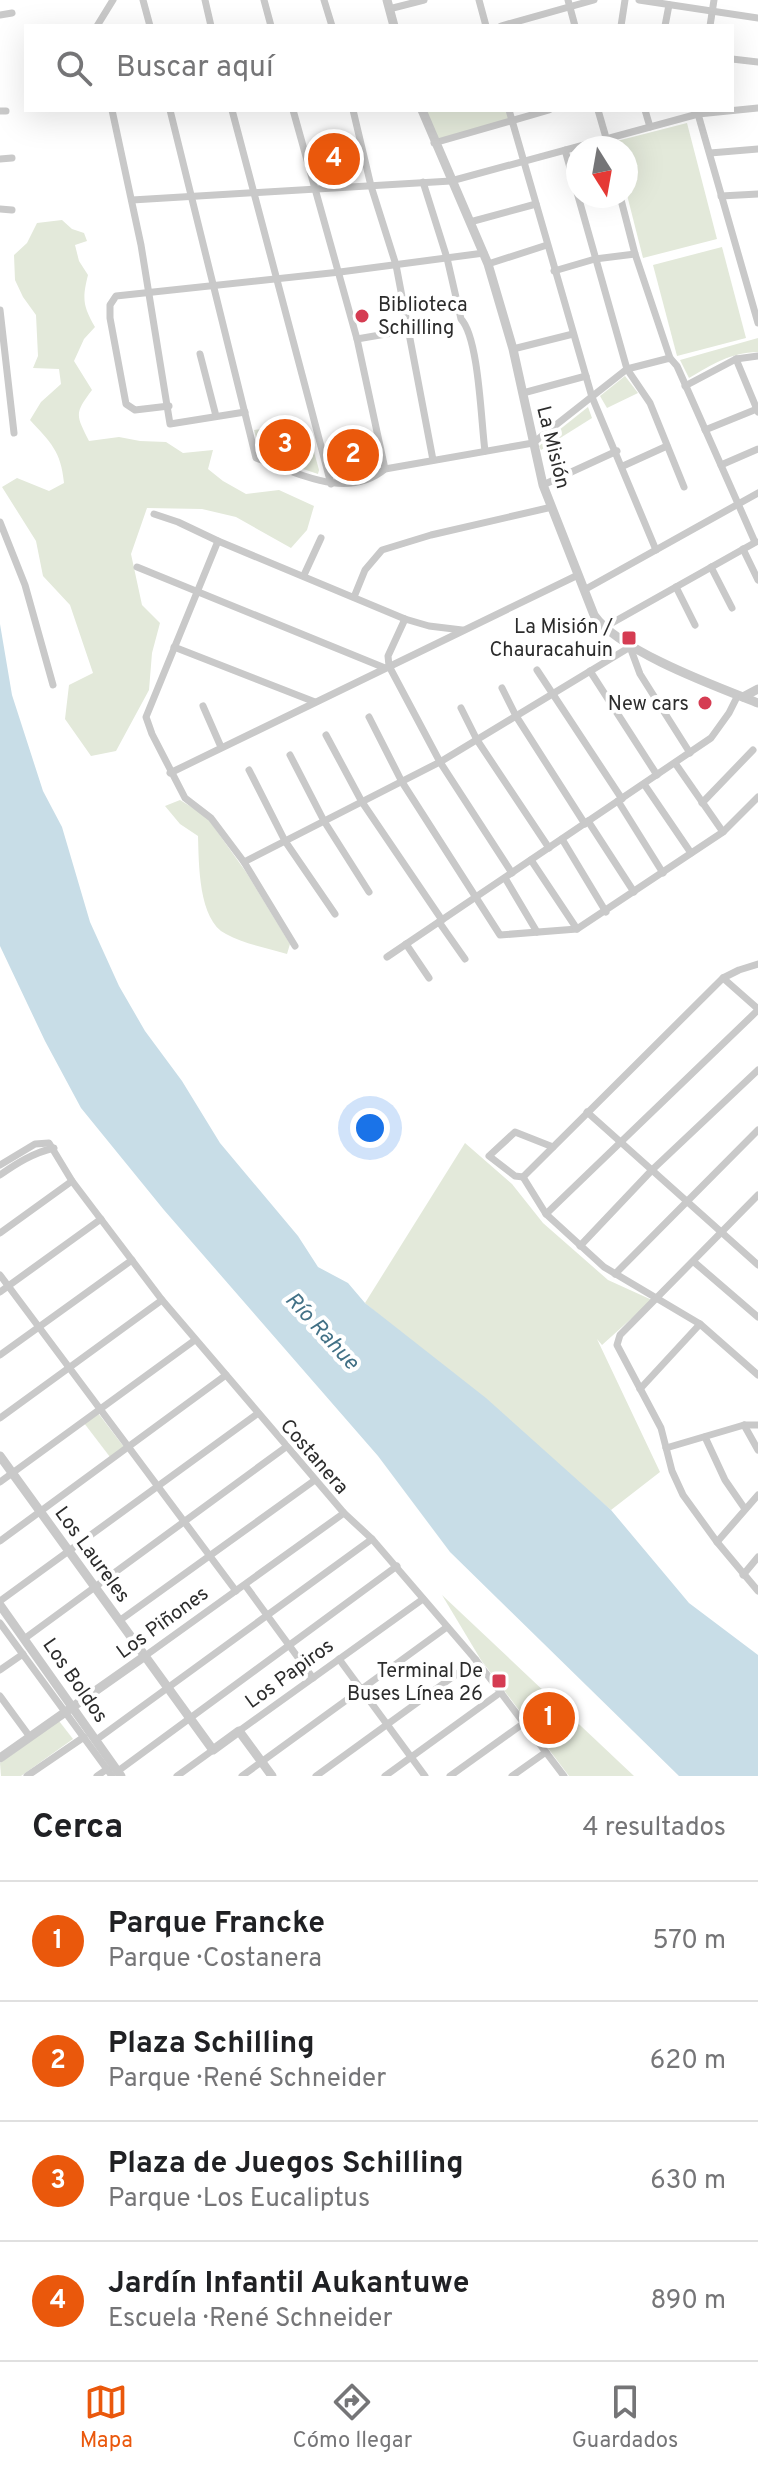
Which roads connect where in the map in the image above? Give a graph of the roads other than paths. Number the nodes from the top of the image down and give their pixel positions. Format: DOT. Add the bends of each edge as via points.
graph roads {
  1 [pos="113,0"];
  2 [pos="143,0"];
  3 [pos="205,0"];
  4 [pos="264,0"];
  5 [pos="324,0"];
  6 [pos="424,0"];
  7 [pos="479,0"];
  8 [pos="594,0"];
  9 [pos="625,0"];
  10 [pos="639,0"];
  11 [pos="714,0"];
  12 [pos="569,3"];
  13 [pos="388,5"];
  14 [pos="669,5"];
  15 [pos="712,11"];
  16 [pos="12,13"];
  17 [pos="0,15"];
  18 [pos="758,18"];
  19 [pos="529,22"];
  20 [pos="98,24"];
  21 [pos="149,24"];
  22 [pos="211,24"];
  23 [pos="270,24"];
  24 [pos="331,24"];
  25 [pos="485,24"];
  26 [pos="574,24"];
  27 [pos="621,24"];
  28 [pos="665,24"];
  29 [pos="710,24"];
  30 [pos="734,59"];
  31 [pos="758,62"];
  32 [pos="758,108"];
  33 [pos="734,109"];
  34 [pos="112,112"];
  35 [pos="171,112"];
  36 [pos="233,112"];
  37 [pos="294,112"];
  38 [pos="353,112"];
  39 [pos="423,112"];
  40 [pos="509,112"];
  41 [pos="542,112"];
  42 [pos="599,112"];
  43 [pos="646,112"];
  44 [pos="704,112"];
  45 [pos="698,114"];
  46 [pos="511,121"];
  47 [pos="650,127"];
  48 [pos="605,136"];
  49 [pos="617,136"];
  50 [pos="434,143"];
  51 [pos="758,149"];
  52 [pos="565,150"];
  53 [pos="710,153"];
  54 [pos="12,158"];
  55 [pos="0,159"];
  56 [pos="523,161"];
  57 [pos="451,181"];
  58 [pos="423,182"];
  59 [pos="371,186"];
  60 [pos="314,189"];
  61 [pos="254,193"];
  62 [pos="758,194"];
  63 [pos="192,196"];
  64 [pos="721,196"];
  65 [pos="132,200"];
  66 [pos="536,204"];
  67 [pos="623,208"];
  68 [pos="0,209"];
  69 [pos="12,210"];
  70 [pos="470,222"];
  71 [pos="547,245"];
  72 [pos="484,253"];
  73 [pos="635,254"];
  74 [pos="447,258"];
  75 [pos="595,259"];
  76 [pos="488,264"];
  77 [pos="396,265"];
  78 [pos="554,271"];
  79 [pos="340,272"];
  80 [pos="278,279"];
  81 [pos="214,286"];
  82 [pos="148,292"];
  83 [pos="0,310"];
  84 [pos="758,323"];
  85 [pos="409,330"];
  86 [pos="1,333"];
  87 [pos="573,334"];
  88 [pos="357,339"];
  89 [pos="513,349"];
  90 [pos="200,354"];
  91 [pos="758,356"];
  92 [pos="670,358"];
  93 [pos="736,359"];
  94 [pos="627,369"];
  95 [pos="586,376"];
  96 [pos="685,386"];
  97 [pos="523,393"];
  98 [pos="592,397"];
  99 [pos="169,406"];
  100 [pos="757,410"];
  101 [pos="245,412"];
  102 [pos="216,416"];
  103 [pos="705,430"];
  104 [pos="14,433"];
  105 [pos="533,443"];
  106 [pos="667,446"];
  107 [pos="758,449"];
  108 [pos="485,451"];
  109 [pos="617,451"];
  110 [pos="433,460"];
  111 [pos="721,465"];
  112 [pos="623,466"];
  113 [pos="385,469"];
  114 [pos="331,484"];
  115 [pos="543,485"];
  116 [pos="684,487"];
  117 [pos="758,493"];
  118 [pos="738,505"];
  119 [pos="552,507"];
  120 [pos="154,514"];
  121 [pos="0,522"];
  122 [pos="321,538"];
  123 [pos="218,541"];
  124 [pos="756,541"];
  125 [pos="743,549"];
  126 [pos="656,550"];
  127 [pos="137,567"];
  128 [pos="711,567"];
  129 [pos="304,575"];
  130 [pos="578,575"];
  131 [pos="758,580"];
  132 [pos="676,587"];
  133 [pos="584,590"];
  134 [pos="196,591"];
  135 [pos="354,597"];
  136 [pos="732,608"];
  137 [pos="405,619"];
  138 [pos="695,625"];
  139 [pos="603,628"];
  140 [pos="464,630"];
  141 [pos="174,647"];
  142 [pos="630,647"];
  143 [pos="650,656"];
  144 [pos="387,667"];
  145 [pos="537,670"];
  146 [pos="590,671"];
  147 [pos="640,674"];
  148 [pos="53,685"];
  149 [pos="502,688"];
  150 [pos="758,689"];
  151 [pos="553,693"];
  152 [pos="741,696"];
  153 [pos="315,702"];
  154 [pos="758,703"];
  155 [pos="203,706"];
  156 [pos="461,708"];
  157 [pos="516,716"];
  158 [pos="369,717"];
  159 [pos="326,735"];
  160 [pos="477,740"];
  161 [pos="221,747"];
  162 [pos="753,750"];
  163 [pos="690,753"];
  164 [pos="290,755"];
  165 [pos="440,762"];
  166 [pos="675,763"];
  167 [pos="249,770"];
  168 [pos="170,773"];
  169 [pos="657,775"];
  170 [pos="402,782"];
  171 [pos="644,784"];
  172 [pos="758,797"];
  173 [pos="620,800"];
  174 [pos="362,802"];
  175 [pos="702,803"];
  176 [pos="324,821"];
  177 [pos="587,822"];
  178 [pos="723,832"];
  179 [pos="562,839"];
  180 [pos="285,841"];
  181 [pos="549,848"];
  182 [pos="691,853"];
  183 [pos="531,860"];
  184 [pos="244,862"];
  185 [pos="663,873"];
  186 [pos="508,875"];
  187 [pos="369,892"];
  188 [pos="634,892"];
  189 [pos="477,896"];
  190 [pos="606,912"];
  191 [pos="335,914"];
  192 [pos="441,921"];
  193 [pos="577,929"];
  194 [pos="537,932"];
  195 [pos="406,944"];
  196 [pos="295,946"];
  197 [pos="387,957"];
  198 [pos="465,959"];
  199 [pos="758,964"];
  200 [pos="429,978"];
  201 [pos="723,978"];
  202 [pos="758,1010"];
  203 [pos="758,1070"];
  204 [pos="587,1112"];
  205 [pos="758,1130"];
  206 [pos="620,1141"];
  207 [pos="553,1147"];
  208 [pos="54,1148"];
  209 [pos="0,1165"];
  210 [pos="652,1170"];
  211 [pos="0,1175"];
  212 [pos="523,1177"];
  213 [pos="72,1181"];
  214 [pos="758,1195"];
  215 [pos="686,1201"];
  216 [pos="546,1214"];
  217 [pos="101,1219"];
  218 [pos="722,1232"];
  219 [pos="0,1233"];
  220 [pos="580,1246"];
  221 [pos="758,1251"];
  222 [pos="751,1258"];
  223 [pos="132,1260"];
  224 [pos="694,1262"];
  225 [pos="758,1265"];
  226 [pos="615,1274"];
  227 [pos="0,1275"];
  228 [pos="8,1286"];
  229 [pos="0,1292"];
  230 [pos="659,1298"];
  231 [pos="162,1300"];
  232 [pos="758,1317"];
  233 [pos="700,1324"];
  234 [pos="39,1327"];
  235 [pos="195,1340"];
  236 [pos="0,1355"];
  237 [pos="69,1368"];
  238 [pos="226,1375"];
  239 [pos="758,1375"];
  240 [pos="640,1389"];
  241 [pos="100,1409"];
  242 [pos="257,1414"];
  243 [pos="0,1418"];
  244 [pos="744,1425"];
  245 [pos="758,1425"];
  246 [pos="705,1437"];
  247 [pos="128,1447"];
  248 [pos="286,1447"];
  249 [pos="666,1448"];
  250 [pos="758,1450"];
  251 [pos="0,1456"];
  252 [pos="12,1473"];
  253 [pos="315,1480"];
  254 [pos="0,1482"];
  255 [pos="157,1486"];
  256 [pos="758,1495"];
  257 [pos="745,1509"];
  258 [pos="40,1512"];
  259 [pos="344,1513"];
  260 [pos="184,1522"];
  261 [pos="372,1539"];
  262 [pos="0,1541"];
  263 [pos="717,1542"];
  264 [pos="69,1551"];
  265 [pos="209,1556"];
  266 [pos="758,1557"];
  267 [pos="397,1566"];
  268 [pos="743,1575"];
  269 [pos="245,1585"];
  270 [pos="95,1587"];
  271 [pos="236,1591"];
  272 [pos="758,1591"];
  273 [pos="423,1599"];
  274 [pos="1,1612"];
  275 [pos="268,1615"];
  276 [pos="119,1621"];
  277 [pos="447,1627"];
  278 [pos="24,1639"];
  279 [pos="289,1645"];
  280 [pos="23,1654"];
  281 [pos="145,1656"];
  282 [pos="339,1659"];
  283 [pos="476,1660"];
  284 [pos="0,1670"];
  285 [pos="313,1678"];
  286 [pos="168,1687"];
  287 [pos="361,1690"];
  288 [pos="501,1692"];
  289 [pos="0,1696"];
  290 [pos="70,1710"];
  291 [pos="190,1718"];
  292 [pos="524,1723"];
  293 [pos="387,1725"];
  294 [pos="239,1731"];
  295 [pos="30,1737"];
  296 [pos="84,1737"];
  297 [pos="96,1740"];
  298 [pos="213,1750"];
  299 [pos="546,1752"];
  300 [pos="411,1757"];
  301 [pos="0,1758"];
  302 [pos="261,1762"];
  303 [pos="114,1773"];
  304 [pos="27,1776"];
  305 [pos="97,1776"];
  306 [pos="177,1776"];
  307 [pos="242,1776"];
  308 [pos="272,1776"];
  309 [pos="316,1776"];
  310 [pos="385,1776"];
  311 [pos="425,1776"];
  312 [pos="450,1776"];
  313 [pos="512,1776"];
  314 [pos="564,1776"];
  1 -- 20 [label="street"];
  2 -- 21 [label="street"];
  3 -- 22 [label="street"];
  4 -- 23 [label="street"];
  5 -- 24 [label="street"];
  6 -- 13 [label="street"];
  7 -- 25 [label="street"];
  8 -- 12 [label="street"];
  9 -- 27 [label="street"];
  10 -- 14 [label="street"];
  11 -- 15 [label="street"];
  12 -- 19 [label="street"];
  12 -- 26 [label="street"];
  14 -- 15 [label="street"];
  14 -- 28 [label="street"];
  15 -- 18 [label="street"];
  15 -- 29 [label="street"];
  16 -- 17 [label="street"];
  30 -- 31 [label="street"];
  32 -- 33 [label="street"];
  34 -- 65 [label="street"];
  35 -- 63 [label="street"];
  36 -- 61 [label="street"];
  37 -- 60 [label="street"];
  38 -- 59 [label="street"];
  39 -- 50 [label="street, La Misión"];
  40 -- 46 [label="street"];
  41 -- 46 [label="street"];
  42 -- 48 [label="street"];
  43 -- 47 [label="street"];
  44 -- 45 [label="street"];
  45 -- 47 [label="street"];
  45 -- 53 [label="street"];
  46 -- 50 [label="street"];
  46 -- 56 [label="street"];
  47 -- 49 [label="street"];
  50 -- 57 [label="street, La Misión"];
  51 -- 53 [label="street"];
  52 -- 56 [label="street"];
  52 -- 75 [label="street"];
  53 -- 64 [label="street"];
  54 -- 55 [label="street"];
  56 -- 57 [label="street"];
  56 -- 66 [label="street"];
  57 -- 58 [label="street"];
  57 -- 70 [label="street, La Misión"];
  58 -- 59 [label="street"];
  58 -- 74 [label="street"];
  59 -- 60 [label="street"];
  59 -- 77 [label="street"];
  60 -- 61 [label="street"];
  60 -- 79 [label="street"];
  61 -- 63 [label="street"];
  61 -- 80 [label="street"];
  62 -- 64 [label="street"];
  63 -- 65 [label="street"];
  63 -- 81 [label="street"];
  64 -- 84 [label="street"];
  65 -- 82 [label="street"];
  66 -- 70 [label="street"];
  66 -- 71 [label="street"];
  67 -- 73 [label="street"];
  68 -- 69 [label="street"];
  70 -- 72 [label="street, La Misión"];
  71 -- 76 [label="street"];
  71 -- 78 [label="street"];
  72 -- 74 [label="street"];
  72 -- 76 [label="street, La Misión"];
  73 -- 75 [label="street"];
  73 -- 92 [label="street"];
  74 -- 77 [label="street"];
  74 -- 108 [label="street" via="472,342"];
  75 -- 78 [label="street"];
  75 -- 94 [label="street"];
  76 -- 89 [label="street, La Misión"];
  77 -- 79 [label="street"];
  77 -- 85 [label="street"];
  78 -- 87 [label="street"];
  79 -- 80 [label="street"];
  79 -- 88 [label="street"];
  80 -- 81 [label="street"];
  80 -- 114 [label="street"];
  81 -- 82 [label="street"];
  81 -- 101 [label="street"];
  82 -- 99 [label="street"];
  82 -- 99 [label="street" via="116,296 110,318 126,404 135,410"];
  83 -- 86 [label="street"];
  85 -- 88 [label="street"];
  85 -- 110 [label="street"];
  86 -- 104 [label="street"];
  87 -- 89 [label="street"];
  87 -- 95 [label="street"];
  88 -- 113 [label="street"];
  89 -- 97 [label="street, La Misión"];
  90 -- 102 [label="street"];
  91 -- 93 [label="street"];
  92 -- 94 [label="street"];
  92 -- 96 [label="street"];
  93 -- 96 [label="street"];
  93 -- 100 [label="street"];
  94 -- 98 [label="street"];
  94 -- 106 [label="street" via="650,403"];
  95 -- 97 [label="street"];
  95 -- 98 [label="street"];
  96 -- 103 [label="street"];
  97 -- 105 [label="street, La Misión"];
  98 -- 105 [label="street"];
  98 -- 109 [label="street"];
  99 -- 102 [label="street" via="170,424"];
  100 -- 103 [label="street"];
  101 -- 102 [label="street"];
  101 -- 114 [label="street" via="256,458"];
  103 -- 111 [label="street"];
  105 -- 108 [label="street"];
  105 -- 115 [label="street, La Misión"];
  106 -- 112 [label="street"];
  106 -- 116 [label="street"];
  107 -- 111 [label="street"];
  108 -- 110 [label="street"];
  109 -- 112 [label="street"];
  109 -- 115 [label="street"];
  110 -- 113 [label="street"];
  111 -- 118 [label="street"];
  112 -- 126 [label="street"];
  113 -- 114 [label="street" via="360,483"];
  115 -- 119 [label="street, La Misión"];
  117 -- 118 [label="street"];
  118 -- 124 [label="street"];
  118 -- 126 [label="street"];
  119 -- 130 [label="street, La Misión"];
  119 -- 135 [label="street" via="382,550 365,570"];
  120 -- 123 [label="street"];
  121 -- 148 [label="street" via="25,585"];
  122 -- 129 [label="street"];
  123 -- 129 [label="street"];
  123 -- 134 [label="street"];
  124 -- 125 [label="street"];
  125 -- 128 [label="street"];
  125 -- 131 [label="street"];
  126 -- 133 [label="street"];
  127 -- 134 [label="street"];
  128 -- 132 [label="street"];
  128 -- 136 [label="street"];
  129 -- 135 [label="street"];
  130 -- 133 [label="street, La Misión"];
  130 -- 140 [label="street"];
  132 -- 138 [label="street"];
  132 -- 139 [label="street"];
  133 -- 139 [label="street, La Misión"];
  134 -- 141 [label="street"];
  134 -- 144 [label="street"];
  135 -- 137 [label="street"];
  137 -- 140 [label="street"];
  137 -- 144 [label="street"];
  139 -- 142 [label="street, La Misión"];
  140 -- 144 [label="street"];
  141 -- 153 [label="street"];
  141 -- 168 [label="street" via="146,717"];
  142 -- 143 [label="street, La Misión"];
  142 -- 146 [label="street"];
  142 -- 147 [label="street"];
  143 -- 147 [label="street" via="640,664"];
  143 -- 152 [label="street, La Misión"];
  144 -- 153 [label="street"];
  144 -- 165 [label="street"];
  145 -- 151 [label="street"];
  146 -- 151 [label="street"];
  146 -- 169 [label="street"];
  147 -- 163 [label="street"];
  149 -- 157 [label="street"];
  150 -- 152 [label="street"];
  151 -- 157 [label="street"];
  151 -- 173 [label="street"];
  152 -- 154 [label="street, La Misión"];
  152 -- 163 [label="street" via="711,738"];
  153 -- 161 [label="street"];
  155 -- 161 [label="street"];
  156 -- 160 [label="street"];
  157 -- 160 [label="street"];
  157 -- 177 [label="street"];
  158 -- 170 [label="street"];
  159 -- 174 [label="street"];
  160 -- 165 [label="street"];
  160 -- 181 [label="street"];
  161 -- 168 [label="street"];
  162 -- 175 [label="street"];
  163 -- 166 [label="street"];
  164 -- 176 [label="street"];
  165 -- 170 [label="street"];
  165 -- 186 [label="street"];
  166 -- 169 [label="street"];
  166 -- 175 [label="street"];
  167 -- 180 [label="street"];
  168 -- 184 [label="street" via="185,798 206,812"];
  169 -- 171 [label="street"];
  170 -- 174 [label="street"];
  170 -- 189 [label="street"];
  171 -- 173 [label="street"];
  171 -- 182 [label="street"];
  172 -- 178 [label="street"];
  173 -- 177 [label="street"];
  173 -- 185 [label="street"];
  174 -- 176 [label="street"];
  174 -- 192 [label="street"];
  175 -- 178 [label="street"];
  176 -- 180 [label="street"];
  176 -- 187 [label="street"];
  177 -- 179 [label="street"];
  177 -- 188 [label="street"];
  178 -- 182 [label="street"];
  179 -- 181 [label="street"];
  179 -- 190 [label="street"];
  180 -- 184 [label="street"];
  180 -- 191 [label="street"];
  181 -- 183 [label="street"];
  182 -- 185 [label="street"];
  183 -- 186 [label="street"];
  183 -- 193 [label="street"];
  184 -- 196 [label="street"];
  185 -- 188 [label="street"];
  186 -- 189 [label="street"];
  186 -- 194 [label="street"];
  188 -- 190 [label="street"];
  189 -- 192 [label="street"];
  189 -- 194 [label="street" via="500,935"];
  190 -- 193 [label="street"];
  192 -- 195 [label="street"];
  192 -- 198 [label="street"];
  193 -- 194 [label="street"];
  195 -- 197 [label="street"];
  195 -- 200 [label="street"];
  199 -- 201 [label="street"];
  201 -- 202 [label="street"];
  201 -- 204 [label="street"];
  202 -- 206 [label="street"];
  203 -- 210 [label="street"];
  204 -- 206 [label="street"];
  204 -- 207 [label="street"];
  205 -- 215 [label="street"];
  206 -- 210 [label="street"];
  206 -- 216 [label="street"];
  207 -- 212 [label="street"];
  207 -- 212 [label="street" via="515,1132 489,1156"];
  208 -- 209 [label="street" via="35,1144"];
  208 -- 211 [label="street"];
  208 -- 213 [label="street, Costanera"];
  210 -- 215 [label="street"];
  210 -- 220 [label="street"];
  212 -- 216 [label="street"];
  213 -- 217 [label="street, Costanera"];
  213 -- 219 [label="street"];
  214 -- 218 [label="street"];
  215 -- 218 [label="street"];
  215 -- 226 [label="street"];
  216 -- 220 [label="street"];
  217 -- 223 [label="street, Costanera"];
  217 -- 228 [label="street"];
  218 -- 222 [label="street"];
  218 -- 224 [label="street"];
  220 -- 226 [label="street"];
  221 -- 222 [label="street"];
  222 -- 225 [label="street"];
  223 -- 231 [label="street, Costanera"];
  223 -- 234 [label="street"];
  224 -- 230 [label="street"];
  224 -- 232 [label="street"];
  226 -- 230 [label="street"];
  227 -- 228 [label="street"];
  228 -- 229 [label="street"];
  228 -- 234 [label="street"];
  230 -- 233 [label="street"];
  230 -- 240 [label="street" via="620,1335 617,1345"];
  231 -- 235 [label="street, Costanera"];
  231 -- 237 [label="street"];
  233 -- 239 [label="street"];
  233 -- 240 [label="street"];
  234 -- 236 [label="street"];
  234 -- 237 [label="street"];
  235 -- 238 [label="street, Costanera"];
  235 -- 241 [label="street"];
  237 -- 241 [label="street"];
  237 -- 243 [label="street"];
  238 -- 242 [label="street, Costanera"];
  238 -- 247 [label="street"];
  240 -- 249 [label="street"];
  241 -- 247 [label="street"];
  241 -- 252 [label="street"];
  242 -- 248 [label="street, Costanera"];
  242 -- 255 [label="street"];
  244 -- 245 [label="street"];
  244 -- 246 [label="street"];
  244 -- 250 [label="street"];
  246 -- 249 [label="street"];
  246 -- 257 [label="street"];
  247 -- 255 [label="street"];
  247 -- 258 [label="street"];
  248 -- 253 [label="street, Costanera"];
  248 -- 260 [label="street"];
  249 -- 263 [label="street" via="683,1495"];
  251 -- 252 [label="street, Los Laureles"];
  252 -- 254 [label="street"];
  252 -- 258 [label="street, Los Laureles"];
  253 -- 259 [label="street, Costanera"];
  253 -- 265 [label="street"];
  255 -- 260 [label="street"];
  255 -- 264 [label="street"];
  256 -- 257 [label="street"];
  257 -- 263 [label="street"];
  258 -- 262 [label="street"];
  258 -- 264 [label="street, Los Laureles"];
  259 -- 261 [label="street, Costanera"];
  259 -- 269 [label="street, Los Piñones"];
  260 -- 265 [label="street"];
  260 -- 270 [label="street"];
  261 -- 267 [label="street, Costanera"];
  261 -- 275 [label="street"];
  263 -- 268 [label="street"];
  264 -- 270 [label="street, Los Laureles"];
  264 -- 274 [label="street"];
  265 -- 271 [label="street"];
  265 -- 276 [label="street"];
  266 -- 268 [label="street"];
  267 -- 273 [label="street, Costanera"];
  267 -- 279 [label="street"];
  268 -- 272 [label="street"];
  269 -- 271 [label="street, Los Piñones"];
  269 -- 275 [label="street"];
  270 -- 276 [label="street, Los Laureles"];
  270 -- 278 [label="street"];
  271 -- 281 [label="street, Los Piñones"];
  273 -- 277 [label="street, Costanera"];
  273 -- 282 [label="street, Los Papiros"];
  274 -- 278 [label="street, Los Boldos"];
  274 -- 280 [label="street, Los Boldos"];
  275 -- 279 [label="street"];
  275 -- 286 [label="street"];
  276 -- 281 [label="street, Los Laureles"];
  277 -- 283 [label="street, Costanera"];
  277 -- 287 [label="street"];
  278 -- 290 [label="street, Los Boldos"];
  279 -- 285 [label="street"];
  279 -- 291 [label="street"];
  280 -- 284 [label="street"];
  280 -- 290 [label="street, Los Boldos"];
  281 -- 286 [label="street, Los Laureles"];
  281 -- 290 [label="street, Los Piñones"];
  282 -- 285 [label="street, Los Papiros"];
  282 -- 287 [label="street"];
  283 -- 288 [label="street, Costanera"];
  283 -- 293 [label="street"];
  285 -- 294 [label="street, Los Papiros"];
  286 -- 291 [label="street, Los Laureles"];
  286 -- 297 [label="street"];
  287 -- 293 [label="street"];
  287 -- 302 [label="street"];
  288 -- 292 [label="street, Costanera"];
  288 -- 300 [label="street"];
  289 -- 295 [label="street"];
  290 -- 295 [label="street, Los Piñones"];
  290 -- 296 [label="street, Los Boldos"];
  290 -- 297 [label="street, Los Boldos"];
  291 -- 298 [label="street, Los Laureles"];
  291 -- 303 [label="street"];
  292 -- 299 [label="street, Costanera"];
  292 -- 312 [label="street"];
  293 -- 300 [label="street"];
  293 -- 309 [label="street"];
  294 -- 298 [label="street, Los Papiros"];
  294 -- 302 [label="street"];
  295 -- 301 [label="street, Los Piñones"];
  296 -- 303 [label="street, Los Boldos"];
  296 -- 304 [label="street"];
  297 -- 303 [label="street, Los Boldos"];
  298 -- 306 [label="street, Los Papiros"];
  299 -- 313 [label="street"];
  299 -- 314 [label="street, Costanera"];
  300 -- 310 [label="street"];
  300 -- 311 [label="street"];
  302 -- 307 [label="street"];
  302 -- 308 [label="street"];
  303 -- 305 [label="street"];
}
